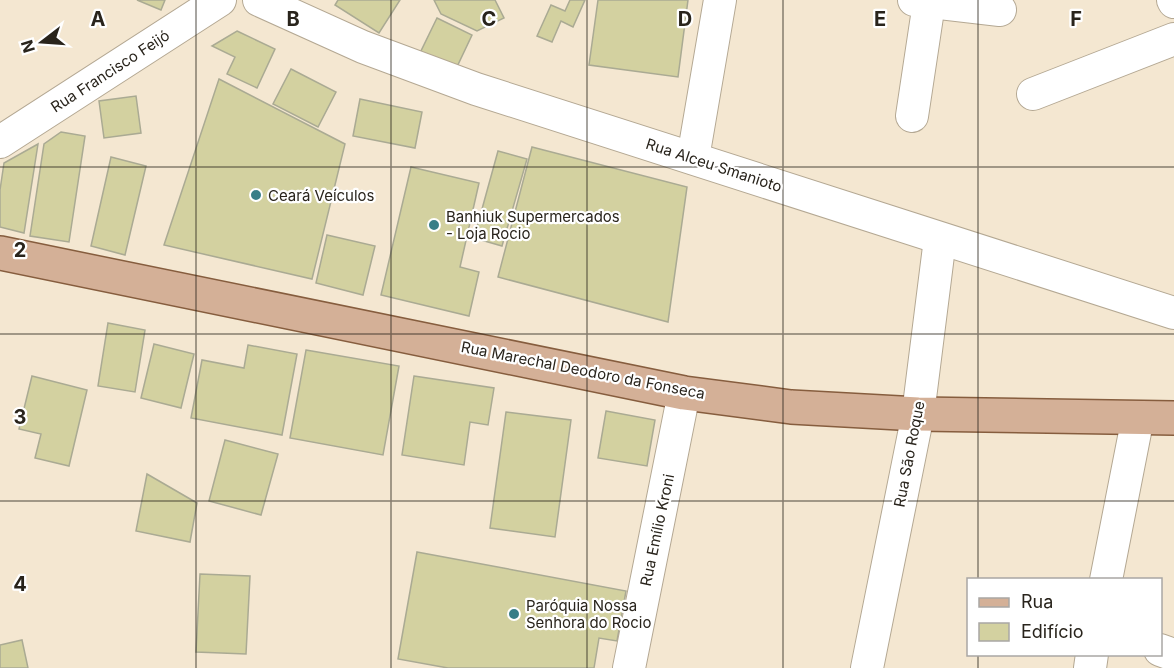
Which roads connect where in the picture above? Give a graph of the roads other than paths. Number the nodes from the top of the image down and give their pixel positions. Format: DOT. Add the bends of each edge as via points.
graph roads {
  1 [pos="220,0"];
  2 [pos="259,0"];
  3 [pos="720,0"];
  4 [pos="921,1"];
  5 [pos="1000,10"];
  6 [pos="1174,39"];
  7 [pos="1033,94"];
  8 [pos="912,116"];
  9 [pos="0,142"];
  10 [pos="693,158"];
  11 [pos="940,239"];
  12 [pos="0,253"];
  13 [pos="1174,313"];
  14 [pos="684,393"];
  15 [pos="918,414"];
  16 [pos="1138,417"];
  17 [pos="1174,418"];
  18 [pos="1106,578"];
  19 [pos="629,668"];
  20 [pos="867,668"];
  1 -- 9 [label="street, Rua Francisco Feijó"];
  2 -- 10 [label="street, Rua Alceu Smanioto" via="363,47 466,85"];
  3 -- 10 [label="street"];
  4 -- 5 [label="street"];
  4 -- 8 [label="street"];
  6 -- 7 [label="street"];
  10 -- 11 [label="street, Rua Alceu Smanioto"];
  11 -- 13 [label="street, Rua Alceu Smanioto"];
  11 -- 15 [label="street, Rua São Roque"];
  12 -- 14 [label="main road, Rua Marechal Deodoro da Fonseca"];
  14 -- 15 [label="main road, Rua Marechal Deodoro da Fonseca" via="791,407"];
  14 -- 19 [label="street, Rua Emílio Kroni"];
  15 -- 16 [label="main road, Rua Marechal Deodoro da Fonseca"];
  15 -- 20 [label="street, Rua São Roque"];
  16 -- 17 [label="main road, Rua Marechal Deodoro da Fonseca"];
  16 -- 18 [label="street"];
}
